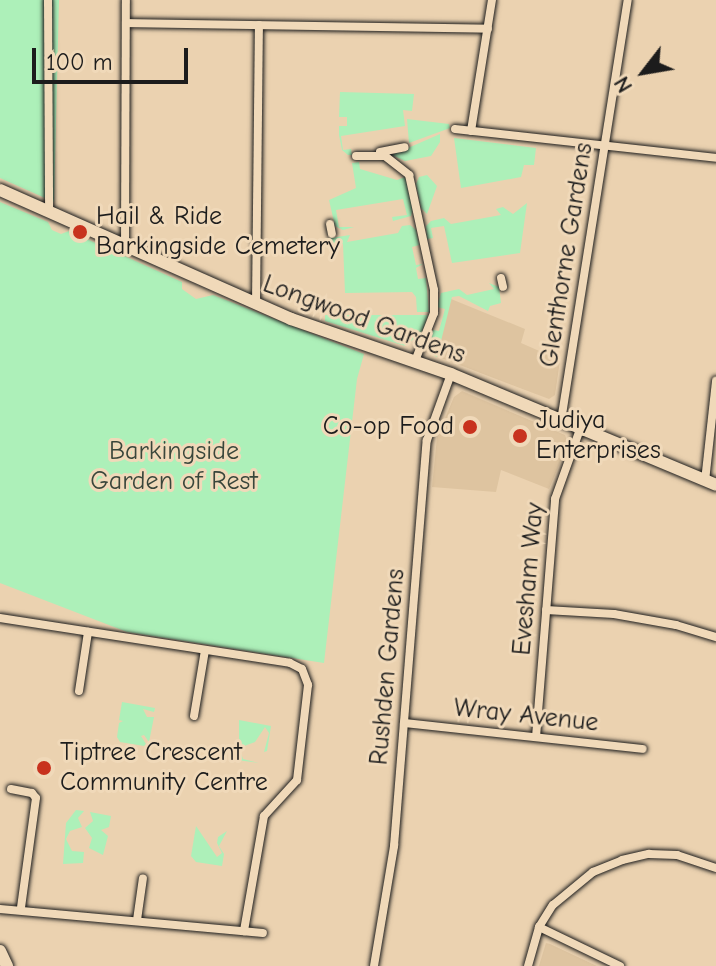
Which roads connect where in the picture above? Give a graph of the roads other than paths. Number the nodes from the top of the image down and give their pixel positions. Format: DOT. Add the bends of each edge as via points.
graph roads {
  1 [pos="48,0"];
  2 [pos="126,0"];
  3 [pos="492,0"];
  4 [pos="628,0"];
  5 [pos="126,23"];
  6 [pos="259,25"];
  7 [pos="488,29"];
  8 [pos="455,129"];
  9 [pos="471,131"];
  10 [pos="605,145"];
  11 [pos="405,147"];
  12 [pos="371,154"];
  13 [pos="356,156"];
  14 [pos="716,158"];
  15 [pos="0,190"];
  16 [pos="49,212"];
  17 [pos="330,224"];
  18 [pos="332,234"];
  19 [pos="125,246"];
  20 [pos="256,304"];
  21 [pos="415,361"];
  22 [pos="451,374"];
  23 [pos="716,381"];
  24 [pos="561,421"];
  25 [pos="580,429"];
  26 [pos="711,483"];
  27 [pos="546,610"];
  28 [pos="0,618"];
  29 [pos="88,632"];
  30 [pos="716,637"];
  31 [pos="205,650"];
  32 [pos="79,691"];
  33 [pos="194,716"];
  34 [pos="404,723"];
  35 [pos="536,737"];
  36 [pos="643,749"];
  37 [pos="11,789"];
  38 [pos="716,868"];
  39 [pos="143,878"];
  40 [pos="21,908"];
  41 [pos="0,909"];
  42 [pos="137,920"];
  43 [pos="539,927"];
  44 [pos="244,931"];
  45 [pos="263,933"];
  46 [pos="0,951"];
  47 [pos="7,966"];
  48 [pos="374,966"];
  49 [pos="528,966"];
  50 [pos="620,966"];
  1 -- 16 [label="street"];
  2 -- 5 [label="street"];
  3 -- 7 [label="street"];
  4 -- 10 [label="street, Glenthorne Gardens"];
  5 -- 6 [label="street"];
  5 -- 19 [label="street"];
  6 -- 7 [label="street"];
  6 -- 20 [label="street"];
  7 -- 9 [label="street"];
  8 -- 9 [label="street"];
  9 -- 10 [label="street"];
  10 -- 14 [label="street"];
  10 -- 24 [label="street, Glenthorne Gardens"];
  11 -- 12 [label="street"];
  12 -- 13 [label="street"];
  12 -- 21 [label="street" via="398,163 409,175 420,219 434,302"];
  15 -- 16 [label="street, Longwood Gardens"];
  16 -- 19 [label="street, Longwood Gardens"];
  17 -- 18 [label="street"];
  19 -- 20 [label="street, Longwood Gardens"];
  20 -- 21 [label="street, Longwood Gardens"];
  21 -- 22 [label="street, Longwood Gardens"];
  22 -- 24 [label="street, Longwood Gardens"];
  22 -- 34 [label="street, Rushden Gardens" via="427,440"];
  23 -- 26 [label="street"];
  24 -- 25 [label="street, Longwood Gardens"];
  25 -- 26 [label="street, Longwood Gardens"];
  25 -- 27 [label="street, Evesham Way" via="555,499"];
  27 -- 30 [label="street" via="614,614"];
  27 -- 35 [label="street, Evesham Way"];
  28 -- 29 [label="street"];
  29 -- 31 [label="street"];
  29 -- 32 [label="street"];
  31 -- 33 [label="street"];
  31 -- 44 [label="street" via="290,663 302,669 308,685 297,780 264,816"];
  34 -- 35 [label="street, Wray Avenue"];
  34 -- 48 [label="street, Rushden Gardens" via="394,846"];
  35 -- 36 [label="street, Wray Avenue"];
  37 -- 40 [label="street" via="36,798"];
  38 -- 43 [label="street" via="677,855 622,860 573,885"];
  39 -- 42 [label="street"];
  40 -- 41 [label="street"];
  40 -- 42 [label="street"];
  42 -- 44 [label="street"];
  43 -- 49 [label="street"];
  43 -- 50 [label="street"];
  44 -- 45 [label="street"];
  46 -- 47 [label="street"];
}
